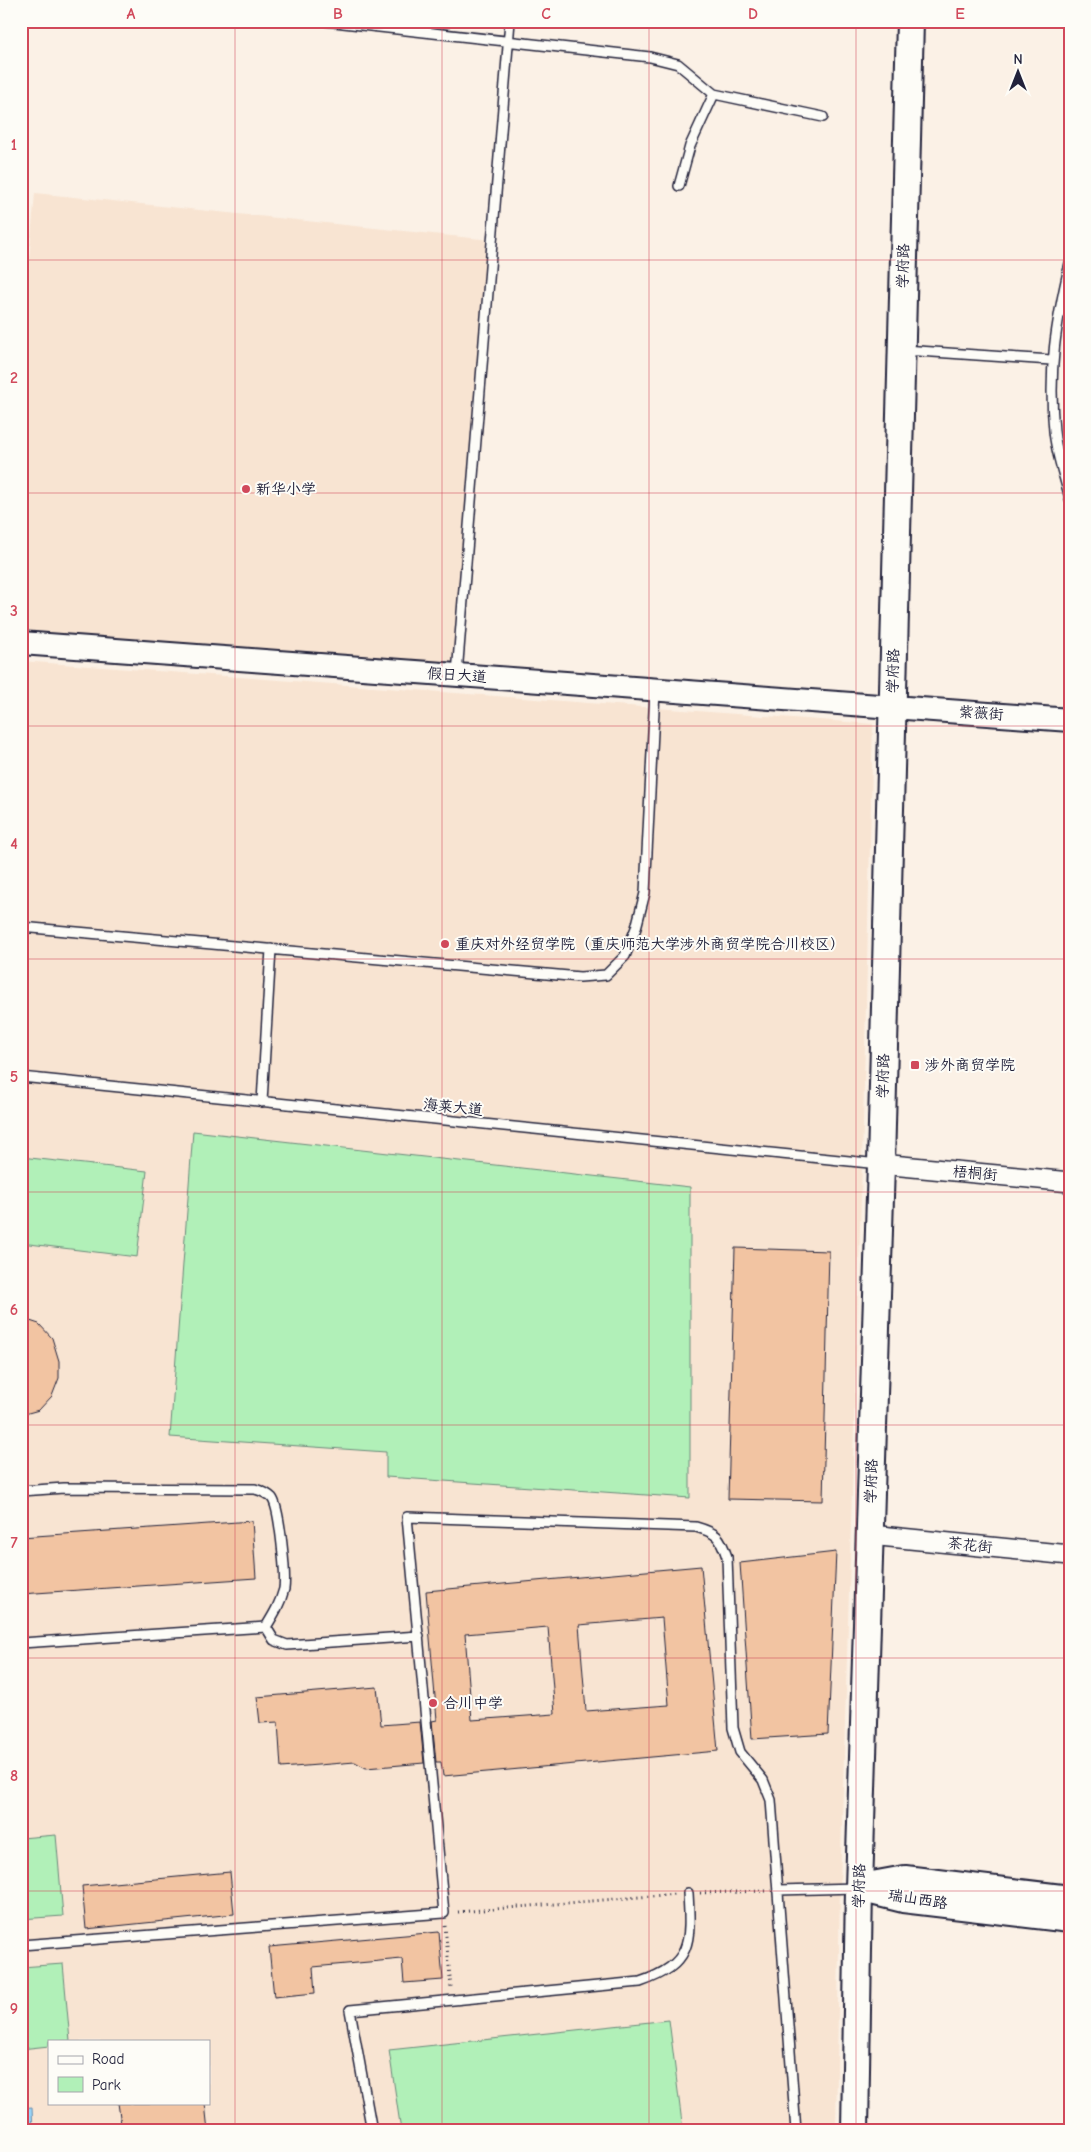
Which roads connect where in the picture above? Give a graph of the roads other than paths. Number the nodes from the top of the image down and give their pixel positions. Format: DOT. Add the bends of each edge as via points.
graph roads {
  1 [pos="325,21"];
  2 [pos="510,21"];
  3 [pos="910,21"];
  4 [pos="509,41"];
  5 [pos="714,94"];
  6 [pos="823,116"];
  7 [pos="679,186"];
  8 [pos="1070,263"];
  9 [pos="901,349"];
  10 [pos="1051,360"];
  11 [pos="1070,499"];
  12 [pos="21,642"];
  13 [pos="457,675"];
  14 [pos="655,689"];
  15 [pos="892,707"];
  16 [pos="1070,720"];
  17 [pos="21,926"];
  18 [pos="270,949"];
  19 [pos="21,1077"];
  20 [pos="262,1102"];
  21 [pos="881,1164"];
  22 [pos="1070,1182"];
  23 [pos="21,1491"];
  24 [pos="870,1535"];
  25 [pos="1070,1555"];
  26 [pos="266,1627"];
  27 [pos="418,1636"];
  28 [pos="21,1643"];
  29 [pos="859,1888"];
  30 [pos="778,1890"];
  31 [pos="688,1893"];
  32 [pos="1070,1899"];
  33 [pos="1070,1919"];
  34 [pos="21,1945"];
  35 [pos="372,2131"];
  36 [pos="796,2131"];
  37 [pos="855,2131"];
  1 -- 4 [label="lane"];
  2 -- 4 [label="lane"];
  3 -- 9 [label="main road, 学府路"];
  4 -- 5 [label="lane" via="650,56 678,64"];
  4 -- 13 [label="lane"];
  5 -- 6 [label="lane"];
  5 -- 7 [label="lane" via="690,146"];
  8 -- 10 [label="lane"];
  9 -- 10 [label="lane"];
  9 -- 15 [label="main road, 学府路"];
  10 -- 11 [label="lane" via="1054,433"];
  12 -- 13 [label="street, 假日大道"];
  13 -- 14 [label="street, 假日大道"];
  14 -- 15 [label="street, 假日大道"];
  14 -- 18 [label="lane" via="645,893 625,956 606,975 580,977"];
  15 -- 16 [label="street, 紫薇街"];
  15 -- 21 [label="main road, 学府路"];
  17 -- 18 [label="lane"];
  18 -- 20 [label="lane"];
  19 -- 20 [label="lane, 海莱大道"];
  20 -- 21 [label="lane, 海莱大道"];
  21 -- 22 [label="street, 梧桐街"];
  21 -- 24 [label="main road, 学府路"];
  23 -- 26 [label="lane" via="74,1488 256,1489 266,1492 279,1514 284,1586 278,1608"];
  24 -- 25 [label="street, 茶花街"];
  24 -- 29 [label="main road, 学府路"];
  26 -- 27 [label="lane" via="274,1640 287,1645"];
  26 -- 28 [label="lane"];
  27 -- 30 [label="lane" via="407,1517 696,1527 713,1532 722,1542 727,1557 733,1728 740,1752 763,1780 771,1800"];
  27 -- 34 [label="lane" via="444,1913"];
  29 -- 30 [label="lane"];
  29 -- 32 [label="main road, 瑞山西路" via="905,1879"];
  29 -- 33 [label="main road, 瑞山西路" via="903,1899"];
  29 -- 37 [label="main road, 学府路"];
  30 -- 36 [label="lane"];
  31 -- 35 [label="lane" via="688,1942 678,1960 661,1974 640,1982 350,2010"];
}
